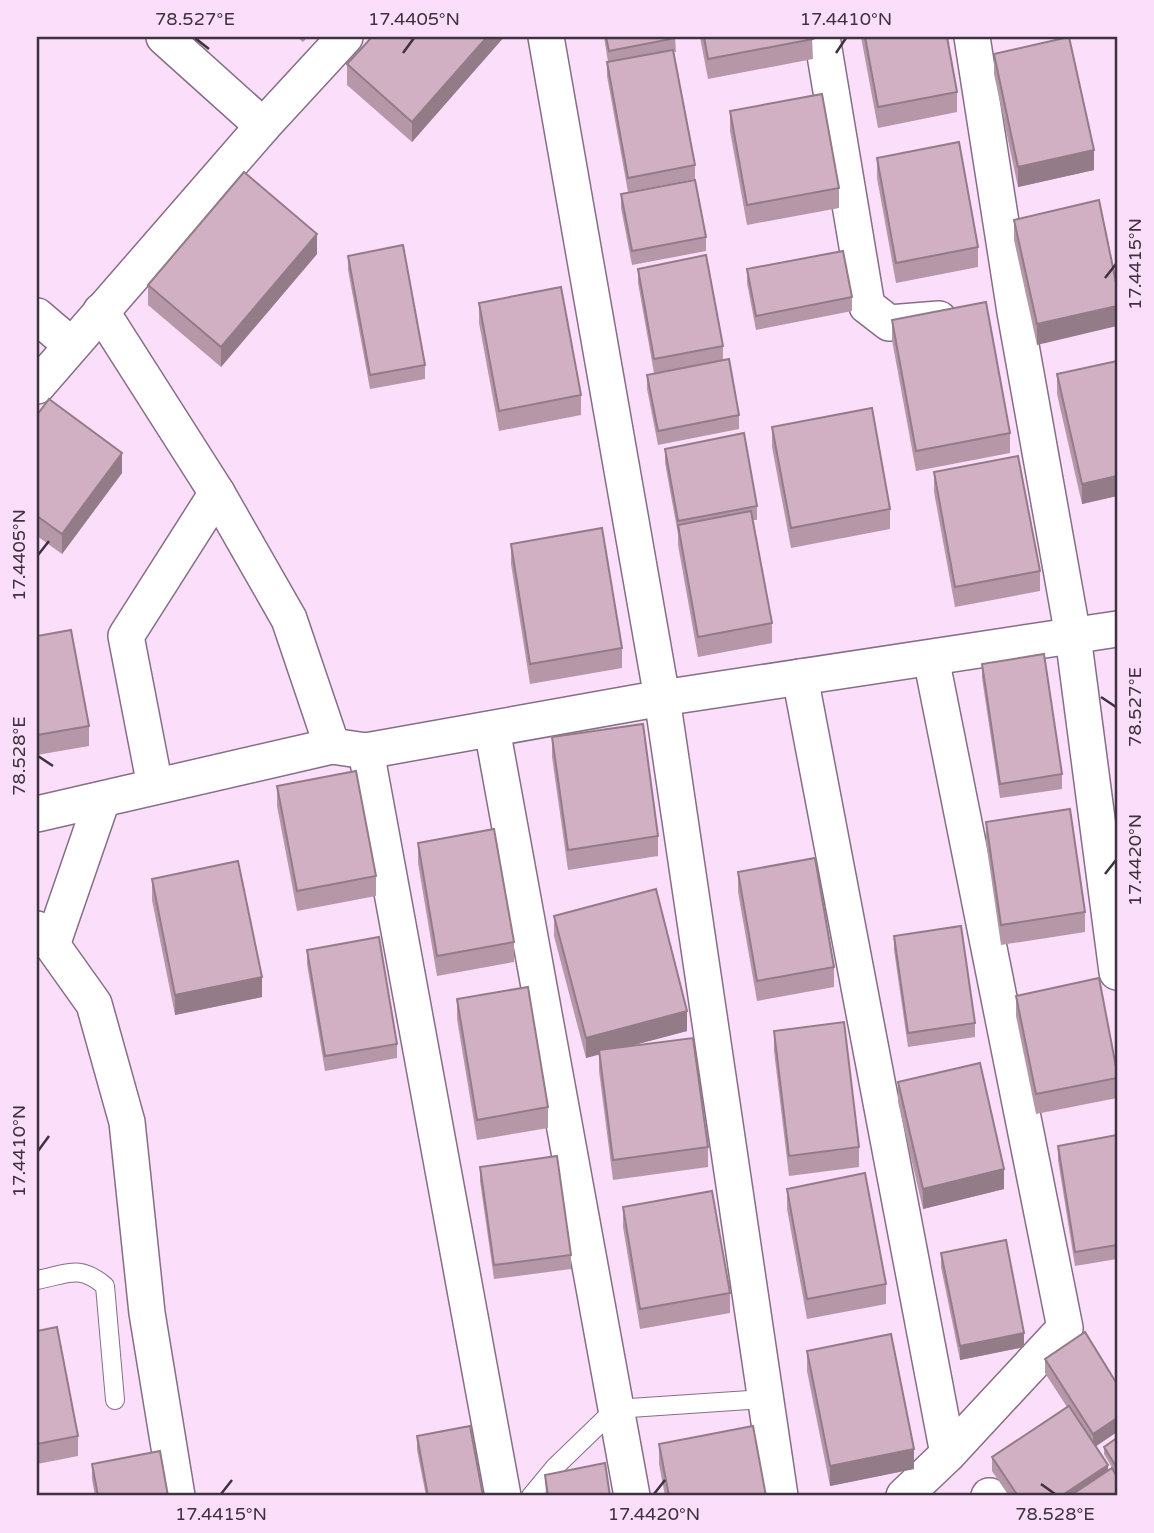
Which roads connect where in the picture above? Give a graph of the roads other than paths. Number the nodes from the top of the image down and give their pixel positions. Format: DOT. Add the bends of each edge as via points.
graph roads {
  1 [pos="164,37"];
  2 [pos="345,37"];
  3 [pos="546,37"];
  4 [pos="822,37"];
  5 [pos="972,37"];
  6 [pos="263,126"];
  7 [pos="101,311"];
  8 [pos="1015,312"];
  9 [pos="37,316"];
  10 [pos="71,345"];
  11 [pos="37,386"];
  12 [pos="217,493"];
  13 [pos="1117,629"];
  14 [pos="1073,636"];
  15 [pos="931,658"];
  16 [pos="800,677"];
  17 [pos="662,698"];
  18 [pos="492,729"];
  19 [pos="332,747"];
  20 [pos="366,751"];
  21 [pos="155,786"];
  22 [pos="102,800"];
  23 [pos="37,814"];
  24 [pos="44,937"];
  25 [pos="1117,972"];
  26 [pos="37,1280"];
  27 [pos="115,1399"];
  28 [pos="765,1399"];
  29 [pos="615,1409"];
  30 [pos="948,1454"];
  31 [pos="177,1496"];
  32 [pos="503,1496"];
  33 [pos="531,1496"];
  34 [pos="632,1496"];
  35 [pos="780,1496"];
  36 [pos="904,1496"];
  1 -- 6 [label="street"];
  2 -- 6 [label="street"];
  3 -- 17 [label="street"];
  4 -- 8 [label="street" via="867,306 889,323"];
  5 -- 8 [label="street"];
  6 -- 7 [label="street"];
  7 -- 10 [label="street"];
  7 -- 12 [label="street"];
  8 -- 14 [label="street"];
  9 -- 10 [label="street"];
  10 -- 11 [label="street"];
  12 -- 19 [label="street" via="289,619"];
  12 -- 21 [label="street" via="126,636"];
  13 -- 14 [label="street"];
  14 -- 15 [label="street"];
  14 -- 25 [label="street"];
  15 -- 16 [label="street"];
  15 -- 30 [label="street" via="1065,1328"];
  16 -- 17 [label="street"];
  16 -- 30 [label="street"];
  17 -- 18 [label="street"];
  17 -- 28 [label="street"];
  18 -- 20 [label="street"];
  18 -- 29 [label="street"];
  19 -- 20 [label="street"];
  19 -- 21 [label="street"];
  20 -- 32 [label="street"];
  21 -- 22 [label="street"];
  22 -- 23 [label="street"];
  22 -- 24 [label="street"];
  24 -- 31 [label="street" via="94,1004 127,1122 146,1313"];
  26 -- 27 [label="lane" via="79,1271 105,1286"];
  28 -- 29 [label="lane"];
  28 -- 35 [label="street"];
  29 -- 33 [label="lane"];
  29 -- 34 [label="street"];
  30 -- 36 [label="street"];
}
